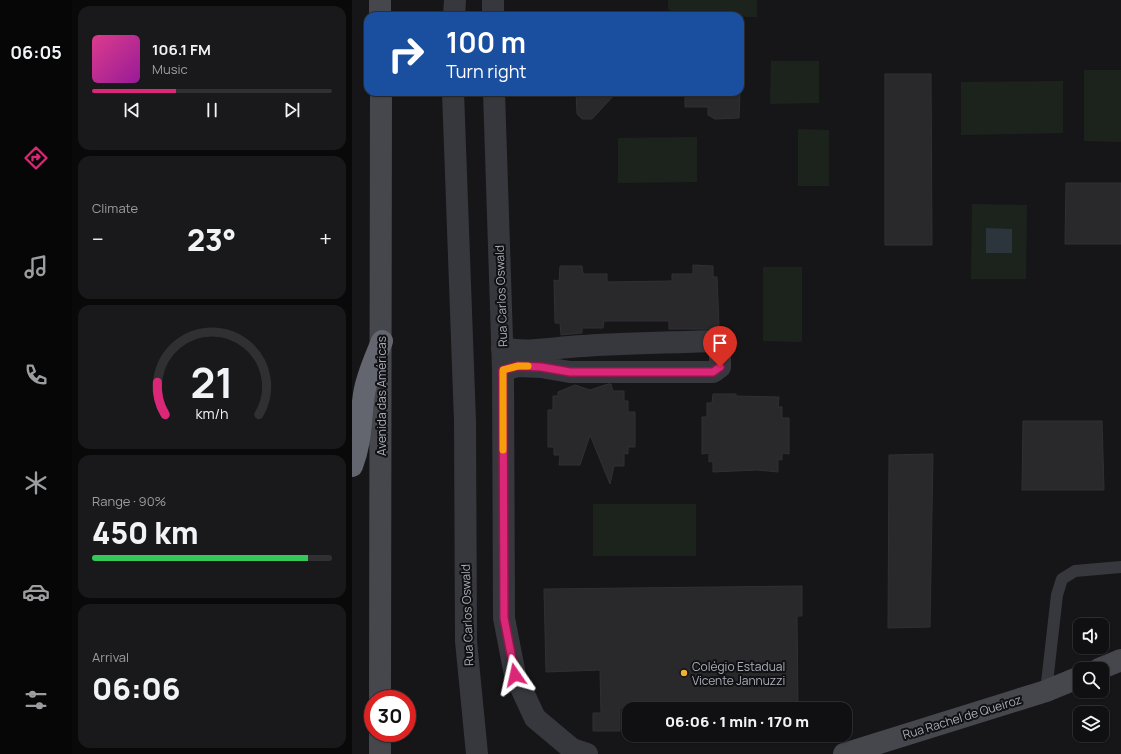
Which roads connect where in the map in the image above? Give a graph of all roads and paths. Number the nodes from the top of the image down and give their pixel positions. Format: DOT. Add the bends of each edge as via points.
graph roads {
  1 [pos="380,0"];
  2 [pos="455,0"];
  3 [pos="493,0"];
  4 [pos="380,12"];
  5 [pos="454,12"];
  6 [pos="493,12"];
  7 [pos="381,96"];
  8 [pos="453,96"];
  9 [pos="494,96"];
  10 [pos="382,341"];
  11 [pos="502,348"];
  12 [pos="503,370"];
  13 [pos="352,466"];
  14 [pos="1121,567"];
  15 [pos="1120,660"];
  16 [pos="1109,665"];
  17 [pos="1073,680"];
  18 [pos="380,690"];
  19 [pos="1046,690"];
  20 [pos="380,742"];
  21 [pos="380,754"];
  22 [pos="477,754"];
  23 [pos="587,754"];
  24 [pos="844,754"];
  1 -- 4 [label="main road"];
  2 -- 5 [label="street"];
  3 -- 6 [label="street"];
  7 -- 10 [label="main road, Avenida das Américas"];
  8 -- 22 [label="street, Rua Carlos Oswald" via="465,421 466,641"];
  9 -- 11 [label="street, Rua Carlos Oswald"];
  10 -- 13 [label="highway" via="369,373 364,394 359,448"];
  10 -- 18 [label="main road, Avenida das Américas"];
  11 -- 12 [label="street, Rua Carlos Oswald"];
  11 -- 12 [label="street" via="542,351 568,347 712,341 720,346 720,367 713,372 570,372 518,366"];
  12 -- 23 [label="street, Rua Carlos Oswald" via="504,618 515,675 535,718 572,749"];
  14 -- 19 [label="lane" via="1076,571 1062,579 1057,595"];
  15 -- 16 [label="main road"];
  17 -- 19 [label="main road, Rua Rachel de Queiroz"];
  19 -- 24 [label="main road, Rua Rachel de Queiroz"];
  20 -- 21 [label="main road"];
}
